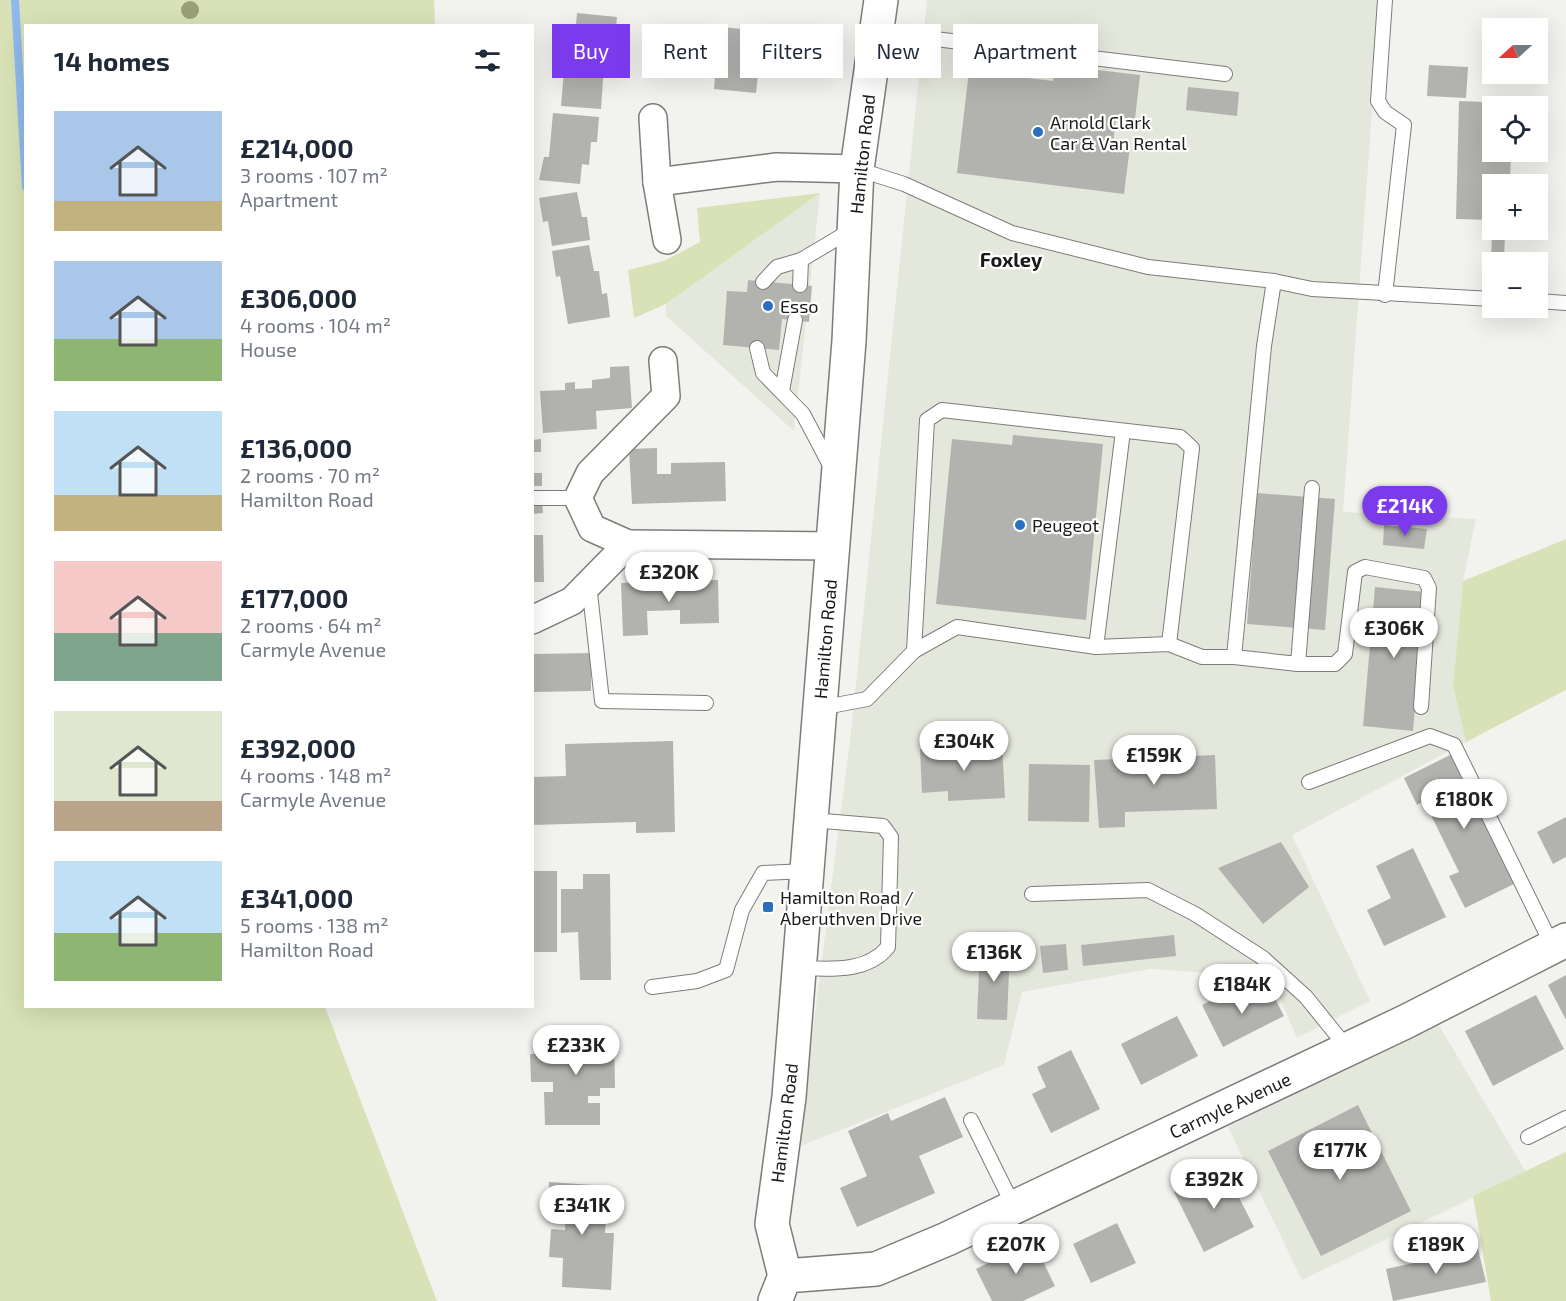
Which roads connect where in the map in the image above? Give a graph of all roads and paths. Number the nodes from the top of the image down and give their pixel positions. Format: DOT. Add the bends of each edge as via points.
graph roads {
  1 [pos="1385,0"];
  2 [pos="879,16"];
  3 [pos="1226,74"];
  4 [pos="653,118"];
  5 [pos="857,169"];
  6 [pos="657,182"];
  7 [pos="854,229"];
  8 [pos="667,240"];
  9 [pos="801,260"];
  10 [pos="1274,281"];
  11 [pos="763,282"];
  12 [pos="800,285"];
  13 [pos="1385,295"];
  14 [pos="1482,299"];
  15 [pos="1548,302"];
  16 [pos="1566,303"];
  17 [pos="795,320"];
  18 [pos="757,348"];
  19 [pos="663,361"];
  20 [pos="782,392"];
  21 [pos="1123,431"];
  22 [pos="838,479"];
  23 [pos="1312,488"];
  24 [pos="534,498"];
  25 [pos="578,498"];
  26 [pos="628,544"];
  27 [pos="833,546"];
  28 [pos="589,581"];
  29 [pos="534,619"];
  30 [pos="1168,644"];
  31 [pos="1096,647"];
  32 [pos="914,651"];
  33 [pos="1234,657"];
  34 [pos="1298,663"];
  35 [pos="706,703"];
  36 [pos="1421,707"];
  37 [pos="820,708"];
  38 [pos="1309,782"];
  39 [pos="811,820"];
  40 [pos="807,871"];
  41 [pos="1032,894"];
  42 [pos="1560,943"];
  43 [pos="799,968"];
  44 [pos="652,987"];
  45 [pos="1348,1049"];
  46 [pos="1566,1118"];
  47 [pos="971,1120"];
  48 [pos="1528,1137"];
  49 [pos="1014,1207"];
  50 [pos="780,1289"];
  1 -- 13 [label="lane" via="1378,101 1385,112 1404,125"];
  2 -- 3 [label="lane"];
  2 -- 5 [label="street, Hamilton Road"];
  4 -- 6 [label="street"];
  5 -- 6 [label="street" via="777,167"];
  5 -- 7 [label="street, Hamilton Road"];
  5 -- 10 [label="lane" via="904,184 1012,233 1148,267"];
  6 -- 8 [label="street"];
  7 -- 9 [label="lane"];
  7 -- 22 [label="street, Hamilton Road"];
  9 -- 11 [label="lane" via="777,267"];
  9 -- 12 [label="lane"];
  10 -- 13 [label="lane" via="1312,289"];
  10 -- 33 [label="lane" via="1264,346"];
  13 -- 14 [label="lane"];
  15 -- 16 [label="lane"];
  17 -- 20 [label="lane"];
  18 -- 20 [label="lane" via="763,373"];
  19 -- 25 [label="street" via="666,396 590,473"];
  20 -- 22 [label="lane" via="813,429"];
  21 -- 30 [label="lane" via="1180,437 1192,448"];
  21 -- 31 [label="lane"];
  21 -- 32 [label="lane" via="942,411 927,420"];
  22 -- 27 [label="street, Hamilton Road"];
  23 -- 34 [label="lane"];
  24 -- 25 [label="lane"];
  25 -- 26 [label="street" via="592,528"];
  26 -- 27 [label="street"];
  26 -- 28 [label="street"];
  27 -- 37 [label="street, Hamilton Road"];
  28 -- 29 [label="street" via="572,601"];
  28 -- 35 [label="lane" via="602,702"];
  30 -- 31 [label="lane"];
  30 -- 33 [label="lane" via="1202,657"];
  31 -- 32 [label="lane" via="957,627"];
  32 -- 37 [label="lane" via="867,699"];
  33 -- 34 [label="lane"];
  34 -- 36 [label="lane" via="1335,664 1345,654 1355,572 1365,567 1424,578 1429,588"];
  37 -- 39 [label="street, Hamilton Road"];
  38 -- 42 [label="lane" via="1430,736 1454,745"];
  39 -- 40 [label="street, Hamilton Road"];
  39 -- 43 [label="lane" via="871,823 883,826 891,837 888,947 879,958 864,965"];
  40 -- 43 [label="street, Hamilton Road"];
  40 -- 44 [label="lane" via="763,873 742,910 726,970 697,981"];
  41 -- 45 [label="lane" via="1148,890 1195,914 1263,958 1306,997"];
  42 -- 45 [label="street, Carmyle Avenue"];
  43 -- 50 [label="street, Hamilton Road" via="789,1097 772,1224"];
  45 -- 49 [label="street, Carmyle Avenue"];
  46 -- 48 [label="lane"];
  47 -- 49 [label="lane"];
  49 -- 50 [label="street, Carmyle Avenue" via="876,1269"];
}
